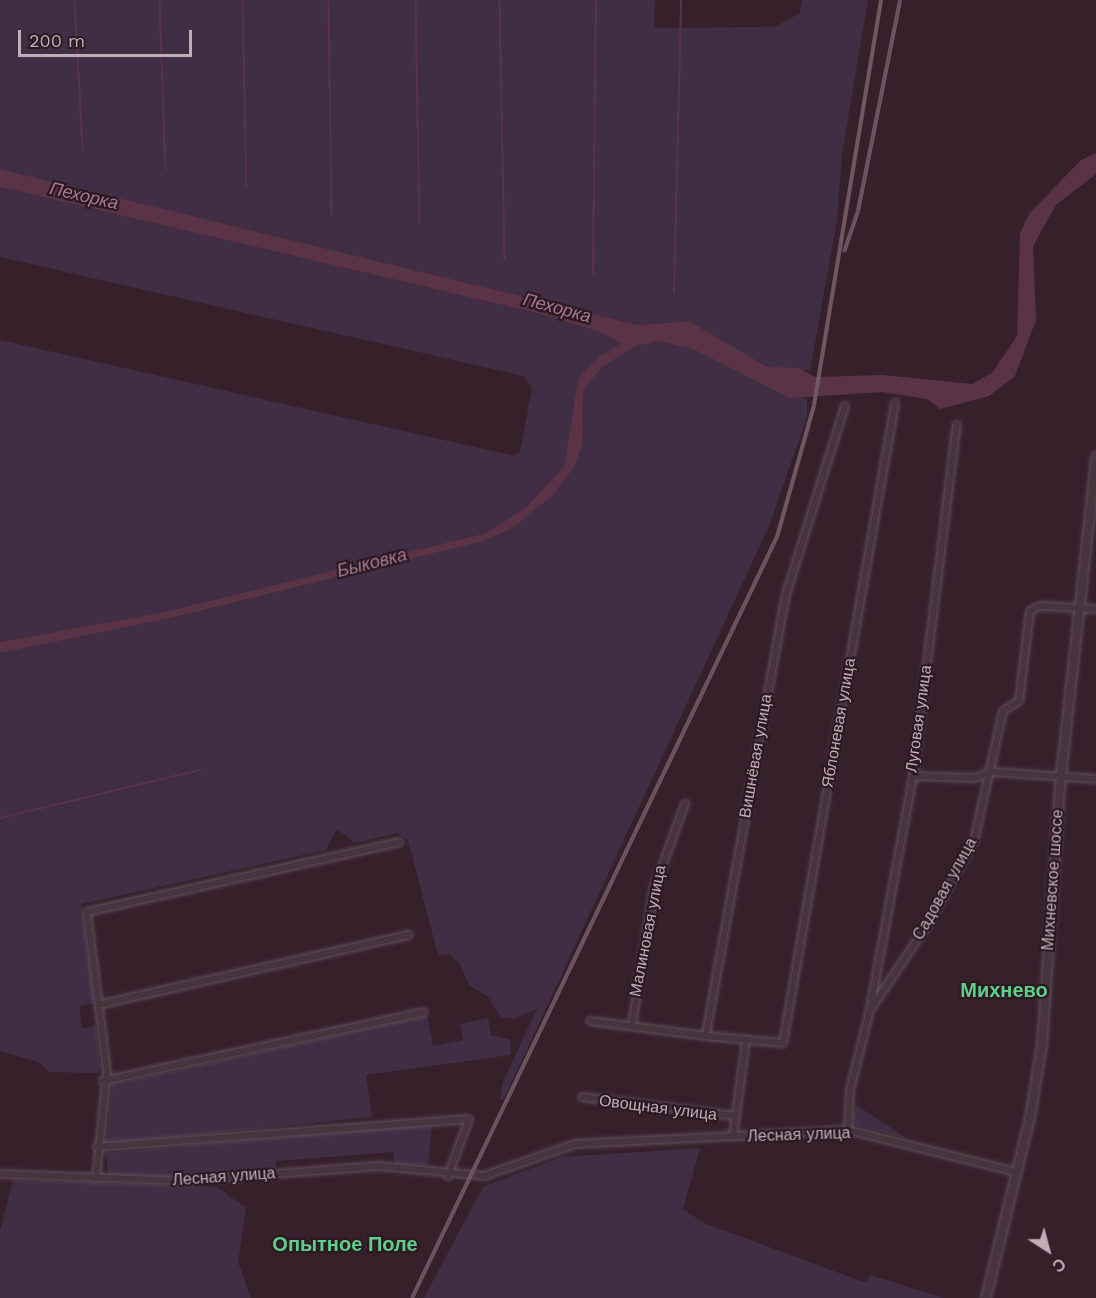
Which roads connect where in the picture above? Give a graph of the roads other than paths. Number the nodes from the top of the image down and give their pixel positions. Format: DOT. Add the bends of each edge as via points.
graph roads {
  1 [pos="895,403"];
  2 [pos="845,406"];
  3 [pos="957,425"];
  4 [pos="1096,457"];
  5 [pos="1095,475"];
  6 [pos="1080,608"];
  7 [pos="1096,609"];
  8 [pos="993,772"];
  9 [pos="913,776"];
  10 [pos="1060,776"];
  11 [pos="1096,779"];
  12 [pos="685,804"];
  13 [pos="399,842"];
  14 [pos="409,935"];
  15 [pos="102,1004"];
  16 [pos="870,1010"];
  17 [pos="424,1012"];
  18 [pos="590,1021"];
  19 [pos="632,1025"];
  20 [pos="706,1036"];
  21 [pos="746,1041"];
  22 [pos="104,1081"];
  23 [pos="582,1097"];
  24 [pos="735,1116"];
  25 [pos="848,1130"];
  26 [pos="733,1137"];
  27 [pos="97,1148"];
  28 [pos="1017,1172"];
  29 [pos="0,1174"];
  30 [pos="448,1176"];
  31 [pos="96,1179"];
  32 [pos="986,1298"];
  1 -- 21 [label="street, Яблоневая улица" via="783,1043"];
  2 -- 20 [label="street, Вишнёвая улица" via="786,594"];
  3 -- 9 [label="street, Луговая улица"];
  4 -- 5 [label="street, Михневское шоссе"];
  5 -- 6 [label="street, Михневское шоссе"];
  6 -- 7 [label="street"];
  6 -- 8 [label="street, Садовая улица" via="1040,606 1030,610 1020,695 1016,705 1003,711"];
  6 -- 10 [label="street, Михневское шоссе"];
  8 -- 9 [label="street" via="974,778"];
  8 -- 10 [label="street"];
  8 -- 16 [label="street, Садовая улица" via="974,841 928,924"];
  9 -- 16 [label="street, Луговая улица"];
  10 -- 11 [label="street"];
  10 -- 28 [label="street, Михневское шоссе" via="1042,1045"];
  12 -- 19 [label="street, Малиновая улица" via="654,888"];
  13 -- 15 [label="street" via="87,912"];
  14 -- 15 [label="street"];
  15 -- 22 [label="street"];
  16 -- 25 [label="street, Садовая улица" via="850,1090"];
  17 -- 22 [label="street"];
  18 -- 19 [label="street"];
  19 -- 20 [label="street"];
  20 -- 21 [label="street"];
  21 -- 24 [label="street"];
  22 -- 27 [label="street" via="106,1107"];
  23 -- 24 [label="street, Овощная улица"];
  24 -- 26 [label="street"];
  25 -- 26 [label="street, Лесная улица"];
  25 -- 28 [label="street, Лесная улица"];
  26 -- 30 [label="street, Лесная улица" via="575,1144 484,1176"];
  27 -- 30 [label="street" via="469,1119"];
  27 -- 31 [label="street"];
  28 -- 32 [label="street, Михневское шоссе"];
  29 -- 31 [label="street, Лесная улица"];
  30 -- 31 [label="street, Лесная улица" via="379,1166 181,1181"];
}
